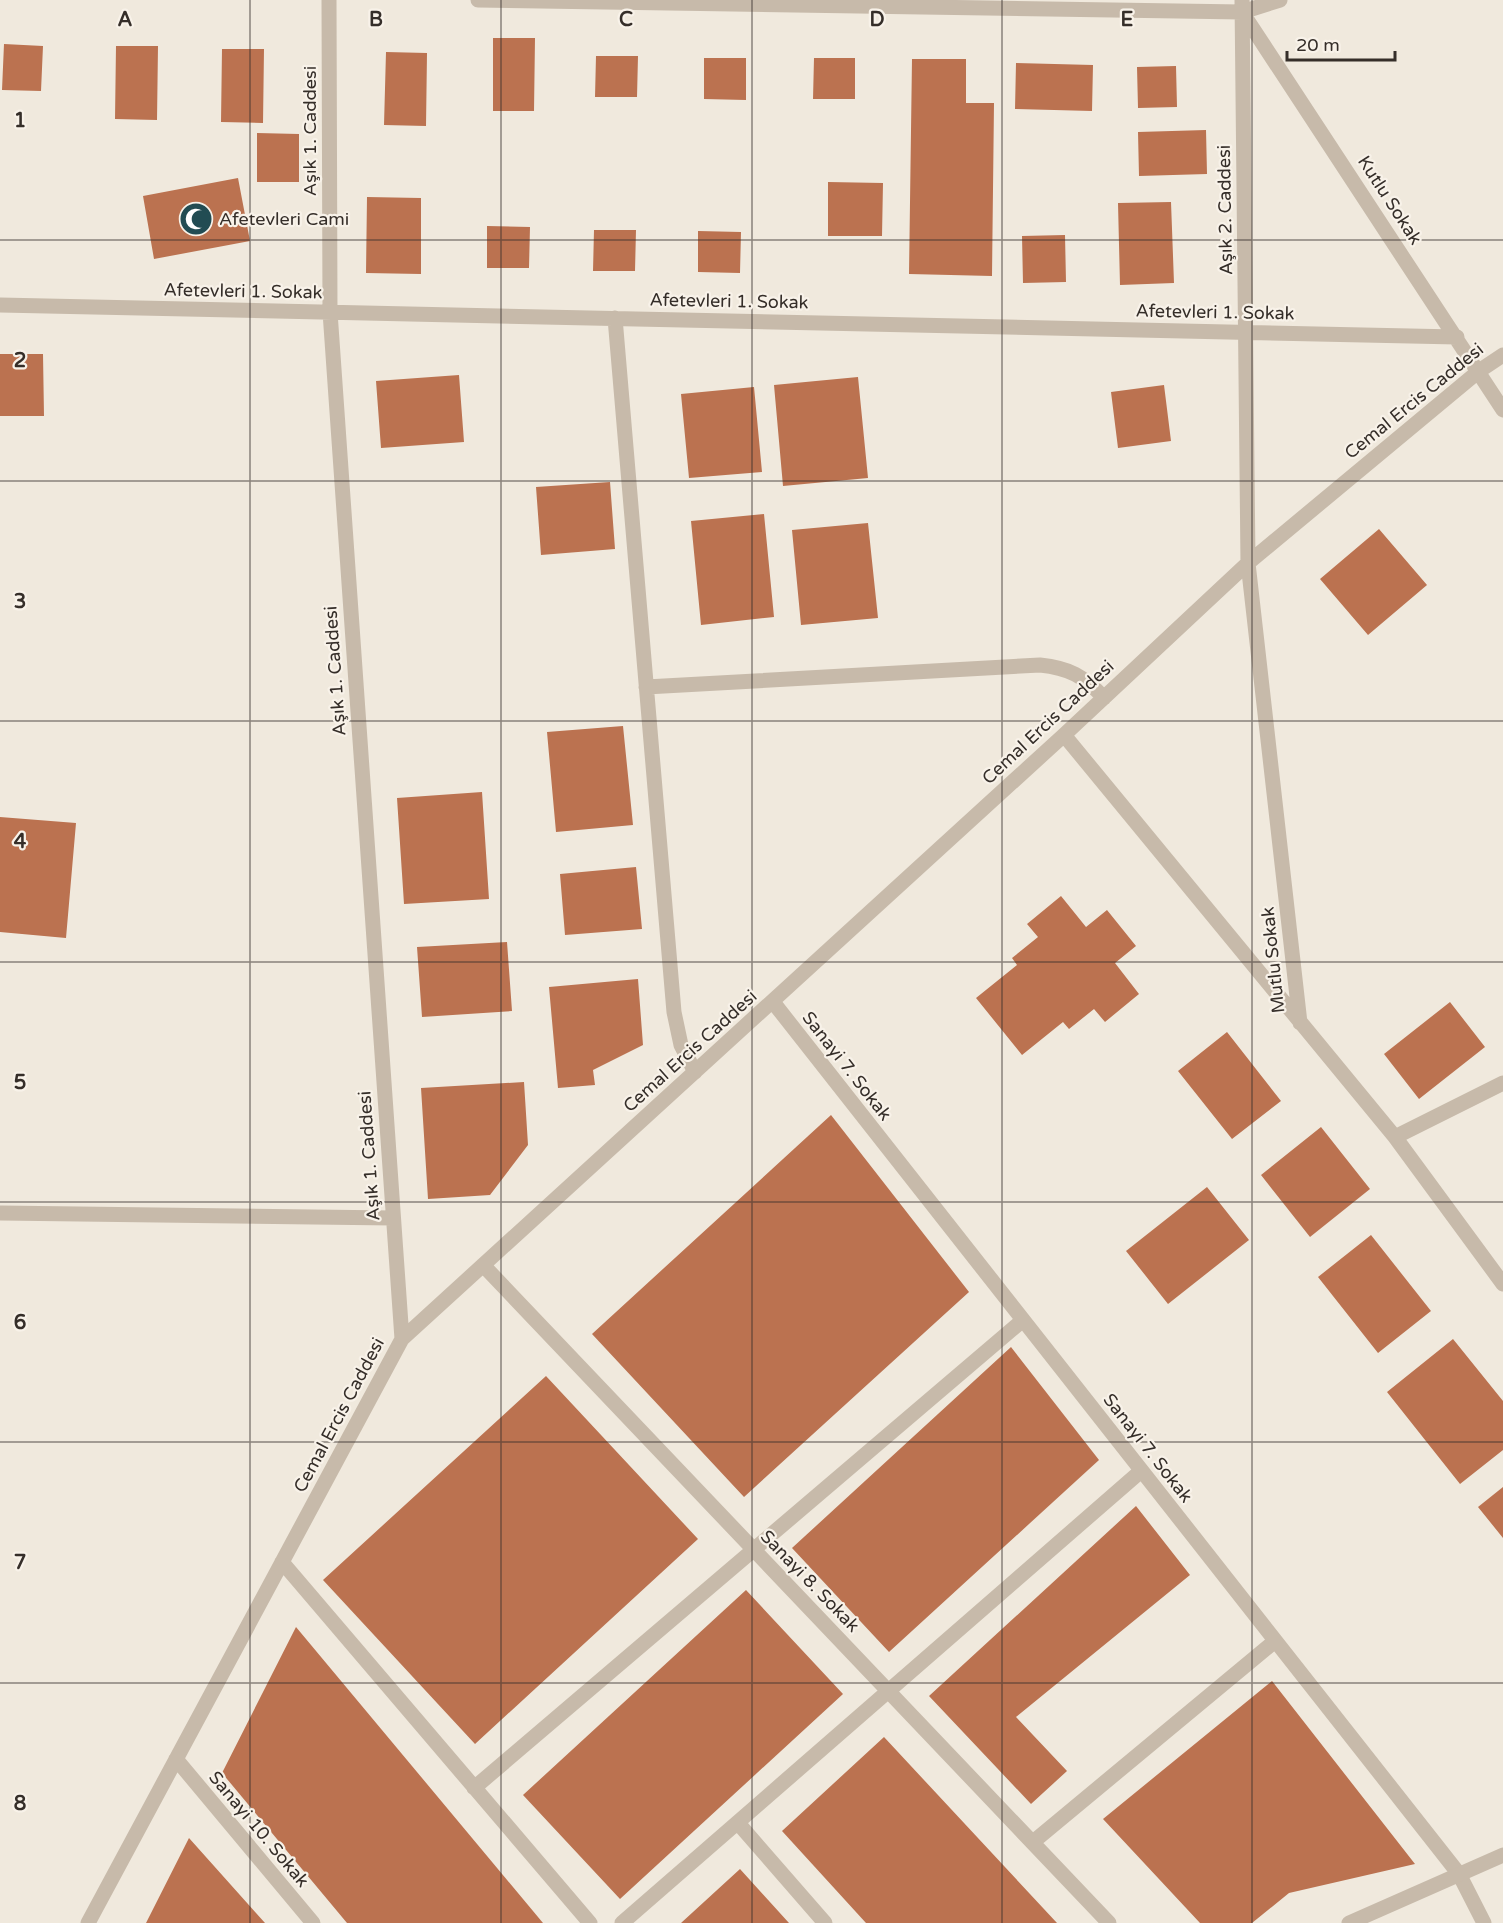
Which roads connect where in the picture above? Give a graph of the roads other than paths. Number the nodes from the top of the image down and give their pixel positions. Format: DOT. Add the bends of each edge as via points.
graph roads {
  1 [pos="329,0"];
  2 [pos="478,0"];
  3 [pos="1280,0"];
  4 [pos="1242,6"];
  5 [pos="0,305"];
  6 [pos="330,312"];
  7 [pos="615,318"];
  8 [pos="1246,333"];
  9 [pos="1457,337"];
  10 [pos="1503,355"];
  11 [pos="1479,372"];
  12 [pos="1503,410"];
  13 [pos="1248,563"];
  14 [pos="646,687"];
  15 [pos="1104,698"];
  16 [pos="1064,735"];
  17 [pos="773,1002"];
  18 [pos="1300,1023"];
  19 [pos="695,1072"];
  20 [pos="1503,1083"];
  21 [pos="1395,1137"];
  22 [pos="0,1213"];
  23 [pos="393,1218"];
  24 [pos="483,1265"];
  25 [pos="1503,1284"];
  26 [pos="1023,1320"];
  27 [pos="402,1339"];
  28 [pos="1142,1470"];
  29 [pos="753,1549"];
  30 [pos="282,1562"];
  31 [pos="1275,1641"];
  32 [pos="888,1691"];
  33 [pos="176,1759"];
  34 [pos="474,1788"];
  35 [pos="738,1823"];
  36 [pos="1033,1842"];
  37 [pos="1503,1855"];
  38 [pos="1459,1874"];
  39 [pos="88,1923"];
  40 [pos="313,1923"];
  41 [pos="590,1923"];
  42 [pos="622,1923"];
  43 [pos="825,1923"];
  44 [pos="1109,1923"];
  45 [pos="1349,1923"];
  46 [pos="1484,1923"];
  1 -- 6 [label="street, Aşık 1. Caddesi"];
  2 -- 4 [label="street"];
  3 -- 4 [label="street"];
  4 -- 8 [label="street, Aşık 2. Caddesi"];
  4 -- 9 [label="street, Kutlu Sokak"];
  5 -- 6 [label="street, Afetevleri 1. Sokak"];
  6 -- 7 [label="street, Afetevleri 1. Sokak"];
  6 -- 23 [label="street, Aşık 1. Caddesi"];
  7 -- 8 [label="street, Afetevleri 1. Sokak"];
  7 -- 14 [label="street"];
  8 -- 9 [label="street, Afetevleri 1. Sokak"];
  8 -- 13 [label="street, Aşık 2. Caddesi"];
  9 -- 11 [label="street, Kutlu Sokak"];
  10 -- 11 [label="street, Cemal Ercis Caddesi"];
  11 -- 12 [label="street, Kutlu Sokak"];
  11 -- 13 [label="street, Cemal Ercis Caddesi"];
  13 -- 15 [label="street, Cemal Ercis Caddesi"];
  13 -- 18 [label="street, Mutlu Sokak"];
  14 -- 15 [label="street" via="1040,665 1074,672"];
  14 -- 19 [label="street" via="674,1012 681,1045"];
  15 -- 16 [label="street, Cemal Ercis Caddesi"];
  16 -- 17 [label="street, Cemal Ercis Caddesi"];
  16 -- 18 [label="street"];
  17 -- 19 [label="street, Cemal Ercis Caddesi"];
  17 -- 26 [label="street, Sanayi 7. Sokak"];
  18 -- 21 [label="street, Mutlu Sokak"];
  19 -- 24 [label="street, Cemal Ercis Caddesi"];
  20 -- 21 [label="street"];
  21 -- 25 [label="street, Mutlu Sokak"];
  22 -- 23 [label="street"];
  23 -- 27 [label="street, Aşık 1. Caddesi"];
  24 -- 27 [label="street, Cemal Ercis Caddesi"];
  24 -- 29 [label="street, Sanayi 8. Sokak"];
  26 -- 28 [label="street, Sanayi 7. Sokak"];
  26 -- 29 [label="street"];
  27 -- 30 [label="street, Cemal Ercis Caddesi"];
  28 -- 31 [label="street, Sanayi 7. Sokak"];
  28 -- 32 [label="street"];
  29 -- 32 [label="street, Sanayi 8. Sokak"];
  29 -- 34 [label="street"];
  30 -- 33 [label="street, Cemal Ercis Caddesi"];
  30 -- 34 [label="street"];
  31 -- 36 [label="street"];
  31 -- 38 [label="street, Sanayi 7. Sokak"];
  32 -- 35 [label="street"];
  32 -- 36 [label="street, Sanayi 8. Sokak"];
  33 -- 39 [label="street, Cemal Ercis Caddesi"];
  33 -- 40 [label="street, Sanayi 10. Sokak"];
  34 -- 41 [label="street"];
  35 -- 42 [label="street"];
  35 -- 43 [label="street"];
  36 -- 44 [label="street, Sanayi 8. Sokak"];
  37 -- 38 [label="street"];
  38 -- 45 [label="street"];
  38 -- 46 [label="street, Sanayi 7. Sokak"];
}
